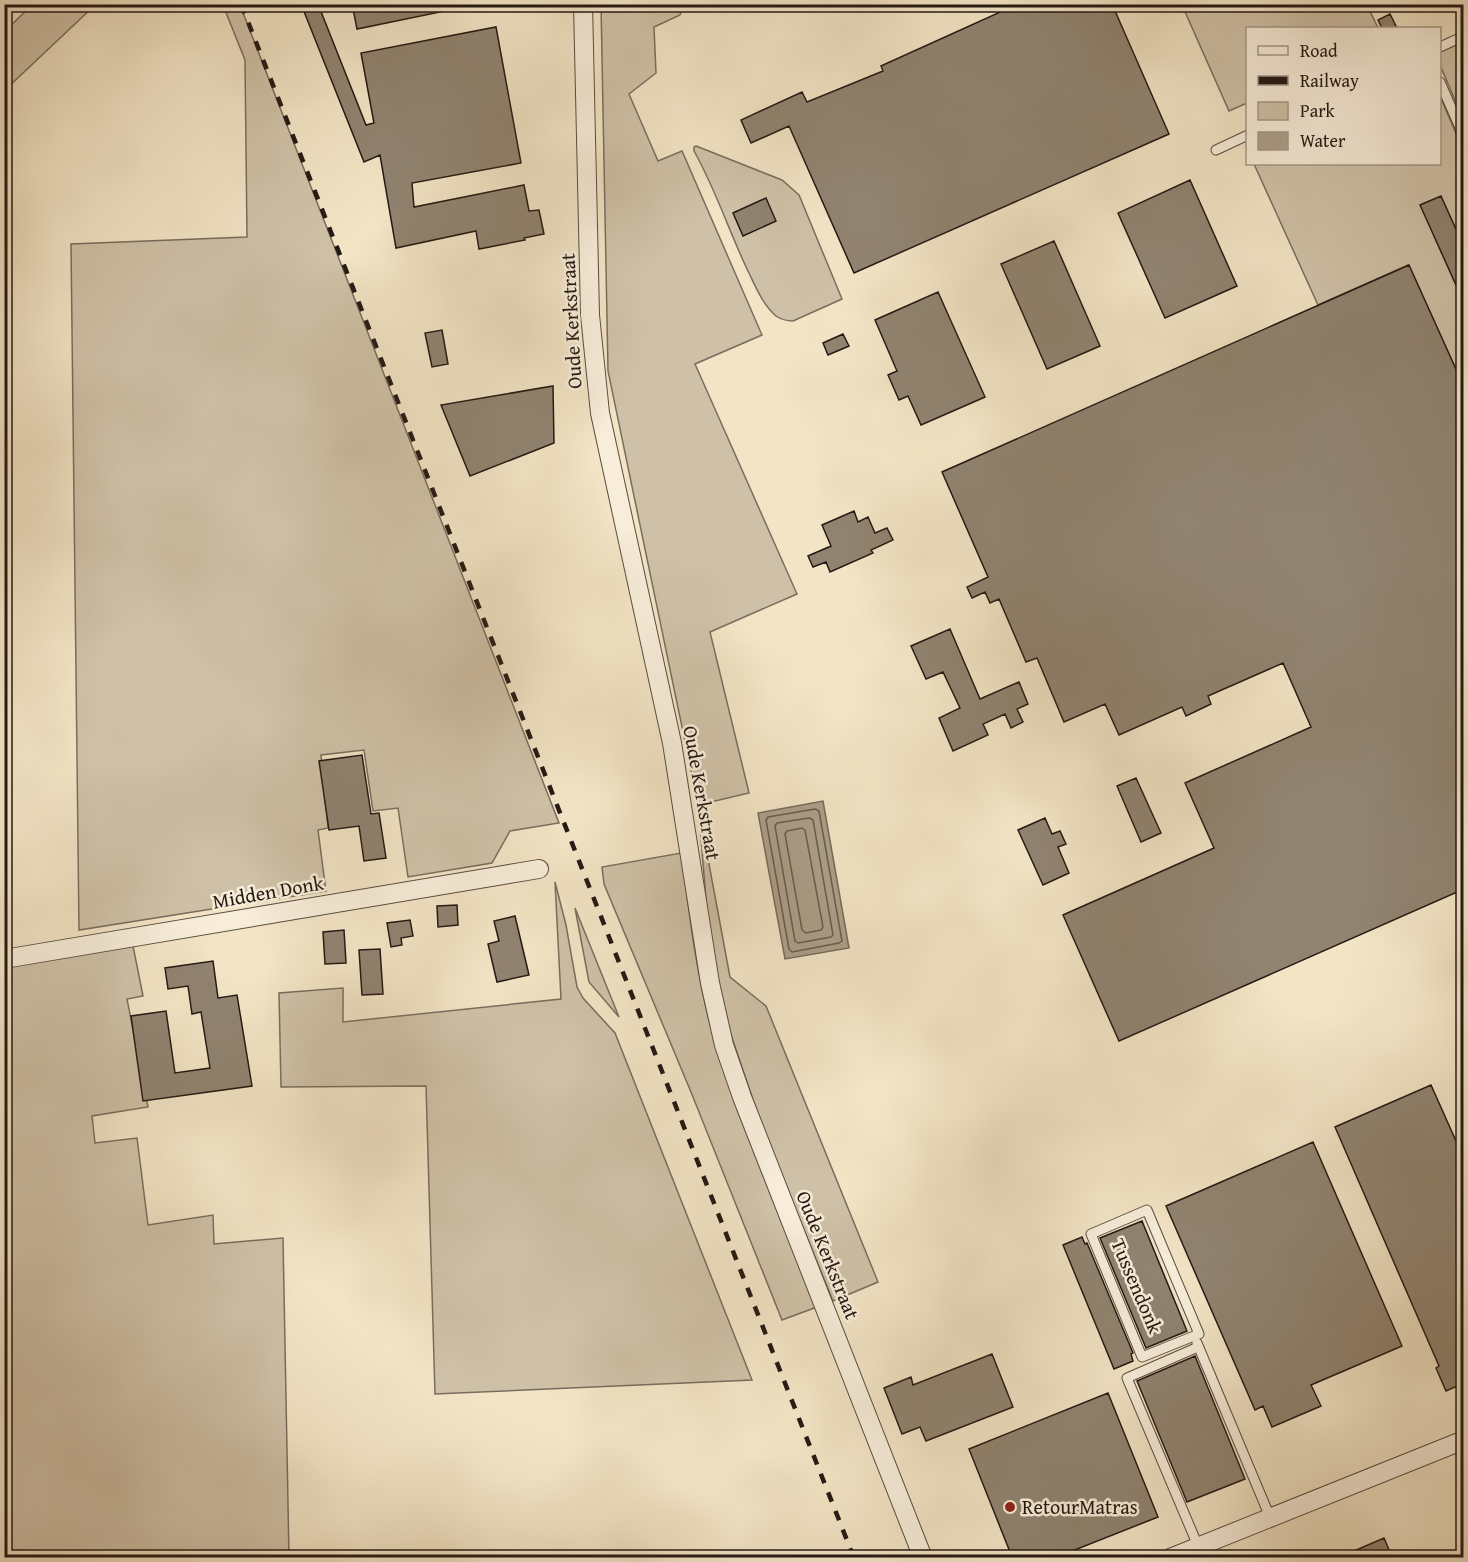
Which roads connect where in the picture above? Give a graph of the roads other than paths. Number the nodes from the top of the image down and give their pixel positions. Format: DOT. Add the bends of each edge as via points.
graph roads {
  1 [pos="583,4"];
  2 [pos="1464,36"];
  3 [pos="1441,47"];
  4 [pos="1441,84"];
  5 [pos="1246,136"];
  6 [pos="1464,137"];
  7 [pos="1216,150"];
  8 [pos="539,869"];
  9 [pos="4,959"];
  10 [pos="1194,1336"];
  11 [pos="1198,1347"];
  12 [pos="1464,1440"];
  13 [pos="1270,1517"];
  14 [pos="1198,1546"];
  15 [pos="924,1557"];
  16 [pos="1170,1557"];
  1 -- 15 [label="street, Oude Kerkstraat" via="590,315 600,413 672,743 710,983 724,1045 742,1097"];
  2 -- 3 [label="lane"];
  4 -- 6 [label="lane"];
  5 -- 7 [label="lane"];
  8 -- 9 [label="street, Midden Donk"];
  10 -- 10 [label="lane, Tussendonk" via="1143,1358 1090,1234 1147,1210 1199,1334"];
  10 -- 11 [label="lane, Tussendonk"];
  11 -- 13 [label="lane, Tussendonk"];
  11 -- 14 [label="lane" via="1127,1378"];
  12 -- 13 [label="street"];
  13 -- 14 [label="street"];
  14 -- 16 [label="street"];
}
